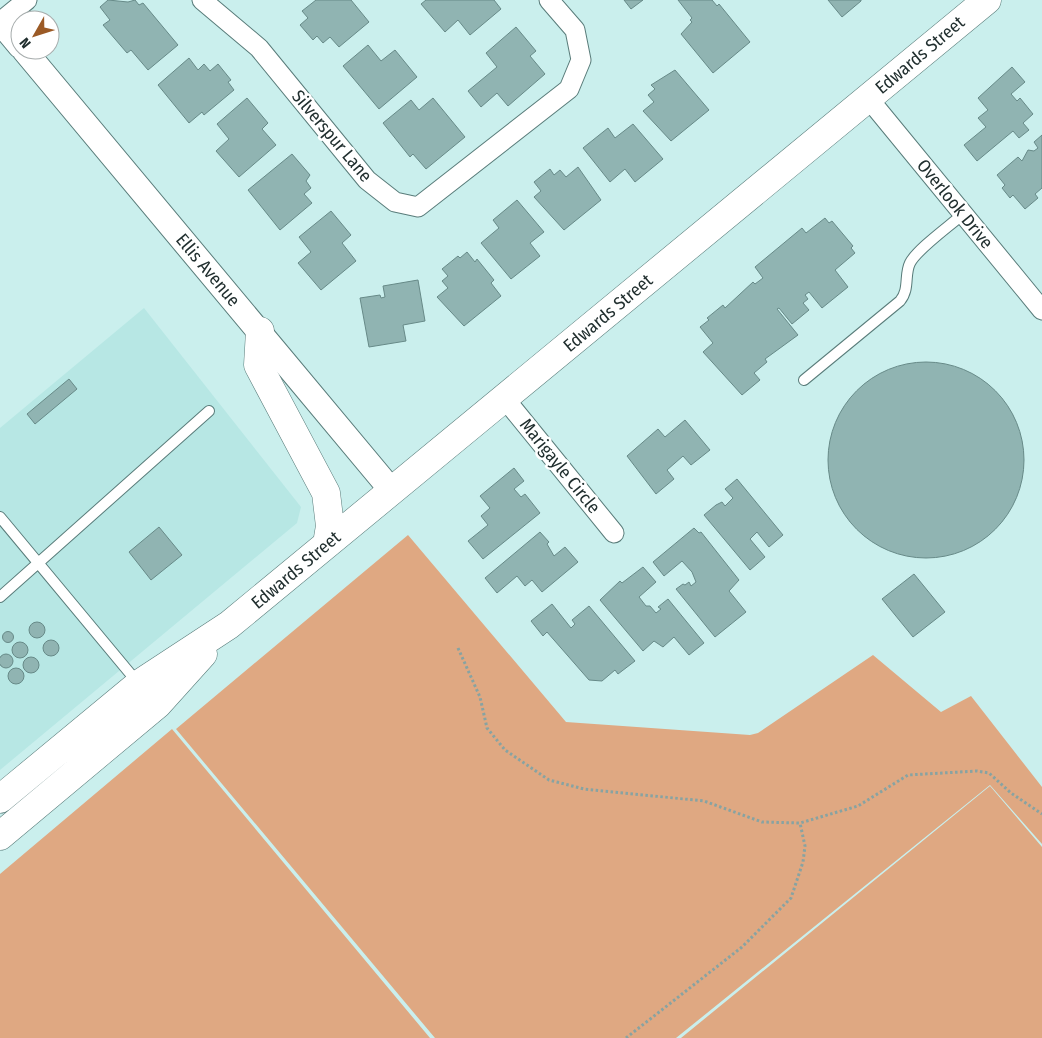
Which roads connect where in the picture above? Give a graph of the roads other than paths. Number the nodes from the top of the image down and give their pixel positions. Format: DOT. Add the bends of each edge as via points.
graph roads {
  1 [pos="27,0"];
  2 [pos="202,0"];
  3 [pos="549,0"];
  4 [pos="987,0"];
  5 [pos="0,22"];
  6 [pos="10,34"];
  7 [pos="32,60"];
  8 [pos="868,98"];
  9 [pos="963,214"];
  10 [pos="1042,310"];
  11 [pos="260,331"];
  12 [pos="804,380"];
  13 [pos="505,398"];
  14 [pos="209,411"];
  15 [pos="392,491"];
  16 [pos="0,517"];
  17 [pos="614,533"];
  18 [pos="327,544"];
  19 [pos="39,563"];
  20 [pos="0,596"];
  21 [pos="229,626"];
  22 [pos="139,684"];
  23 [pos="0,800"];
  24 [pos="0,836"];
  1 -- 5 [label="street"];
  2 -- 3 [label="street, Silverspur Lane" via="259,48 367,180 395,202 418,207 569,89 581,60 575,30"];
  4 -- 8 [label="main road, Edwards Street"];
  5 -- 6 [label="street"];
  7 -- 11 [label="street, Ellis Avenue"];
  8 -- 9 [label="street, Overlook Drive"];
  8 -- 13 [label="main road, Edwards Street"];
  9 -- 10 [label="street, Overlook Drive"];
  9 -- 12 [label="lane" via="915,256 908,270 906,292 900,301"];
  11 -- 15 [label="street, Ellis Avenue"];
  11 -- 18 [label="main road" via="258,365 326,493 330,526"];
  13 -- 15 [label="main road, Edwards Street"];
  13 -- 17 [label="street, Marigayle Circle"];
  14 -- 19 [label="lane"];
  15 -- 18 [label="main road, Edwards Street"];
  16 -- 19 [label="lane"];
  18 -- 21 [label="main road, Edwards Street"];
  19 -- 20 [label="lane"];
  19 -- 22 [label="lane"];
  21 -- 22 [label="main road, Edwards Street"];
  21 -- 24 [label="main road, Edwards Street" via="158,704"];
  22 -- 23 [label="main road, Edwards Street"];
}
